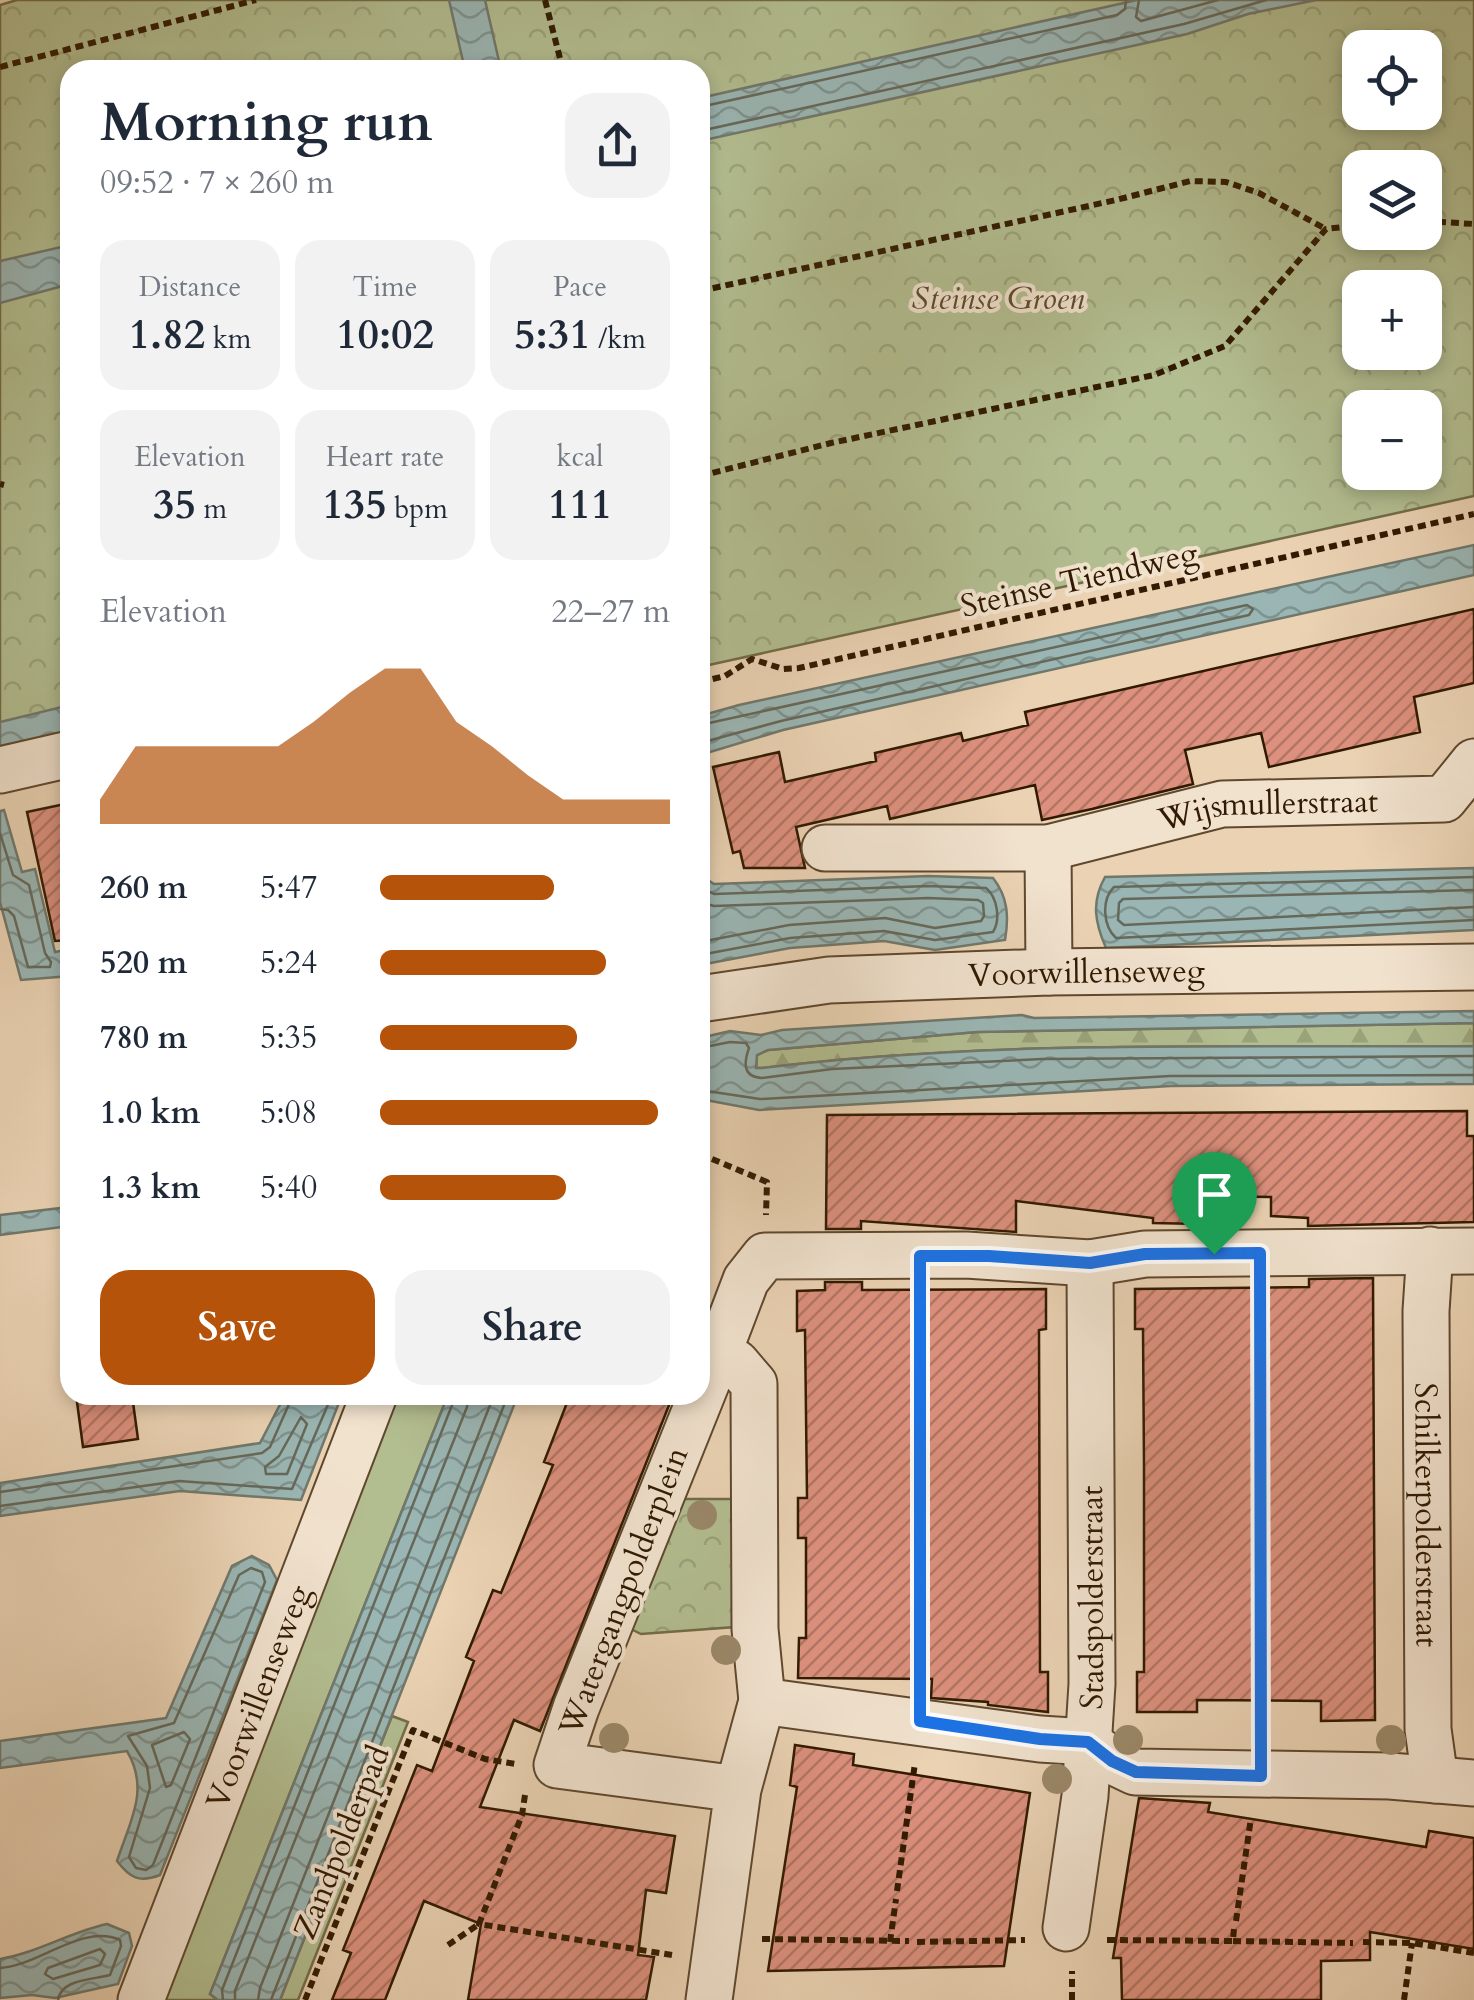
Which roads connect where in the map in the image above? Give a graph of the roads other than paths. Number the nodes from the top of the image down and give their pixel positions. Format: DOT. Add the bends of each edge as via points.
graph roads {
  1 [pos="60,756"];
  2 [pos="1474,762"];
  3 [pos="0,770"];
  4 [pos="825,848"];
  5 [pos="1048,848"];
  6 [pos="1474,967"];
  7 [pos="1049,972"];
  8 [pos="710,998"];
  9 [pos="1452,1250"];
  10 [pos="1090,1263"];
  11 [pos="716,1359"];
  12 [pos="710,1374"];
  13 [pos="370,1405"];
  14 [pos="697,1405"];
  15 [pos="762,1702"];
  16 [pos="1088,1742"];
  17 [pos="1455,1781"];
  18 [pos="738,1789"];
  19 [pos="1066,1936"];
  20 [pos="712,1966"];
  21 [pos="142,2000"];
  1 -- 3 [label="street"];
  2 -- 5 [label="street, Wijsmullerstraat" via="1444,799 1222,804"];
  4 -- 5 [label="street, Wijsmullerstraat"];
  5 -- 7 [label="street"];
  6 -- 7 [label="street, Voorwillenseweg"];
  7 -- 8 [label="street, Voorwillenseweg" via="829,980"];
  9 -- 10 [label="street" via="1145,1254"];
  9 -- 17 [label="street, Schilkerpolderstraat" via="1426,1312 1428,1709"];
  10 -- 11 [label="street, Watergangpolderplein" via="766,1256 746,1280"];
  10 -- 16 [label="street, Stadspolderstraat"];
  11 -- 12 [label="street, Watergangpolderplein"];
  11 -- 15 [label="street" via="736,1364 754,1384 755,1628"];
  13 -- 21 [label="street, Voorwillenseweg"];
  14 -- 18 [label="street, Watergangpolderplein" via="588,1676 543,1766"];
  15 -- 16 [label="street"];
  15 -- 18 [label="street"];
  16 -- 17 [label="street" via="1136,1772"];
  16 -- 19 [label="street, Stadspolderstraat"];
  18 -- 20 [label="street"];
}
